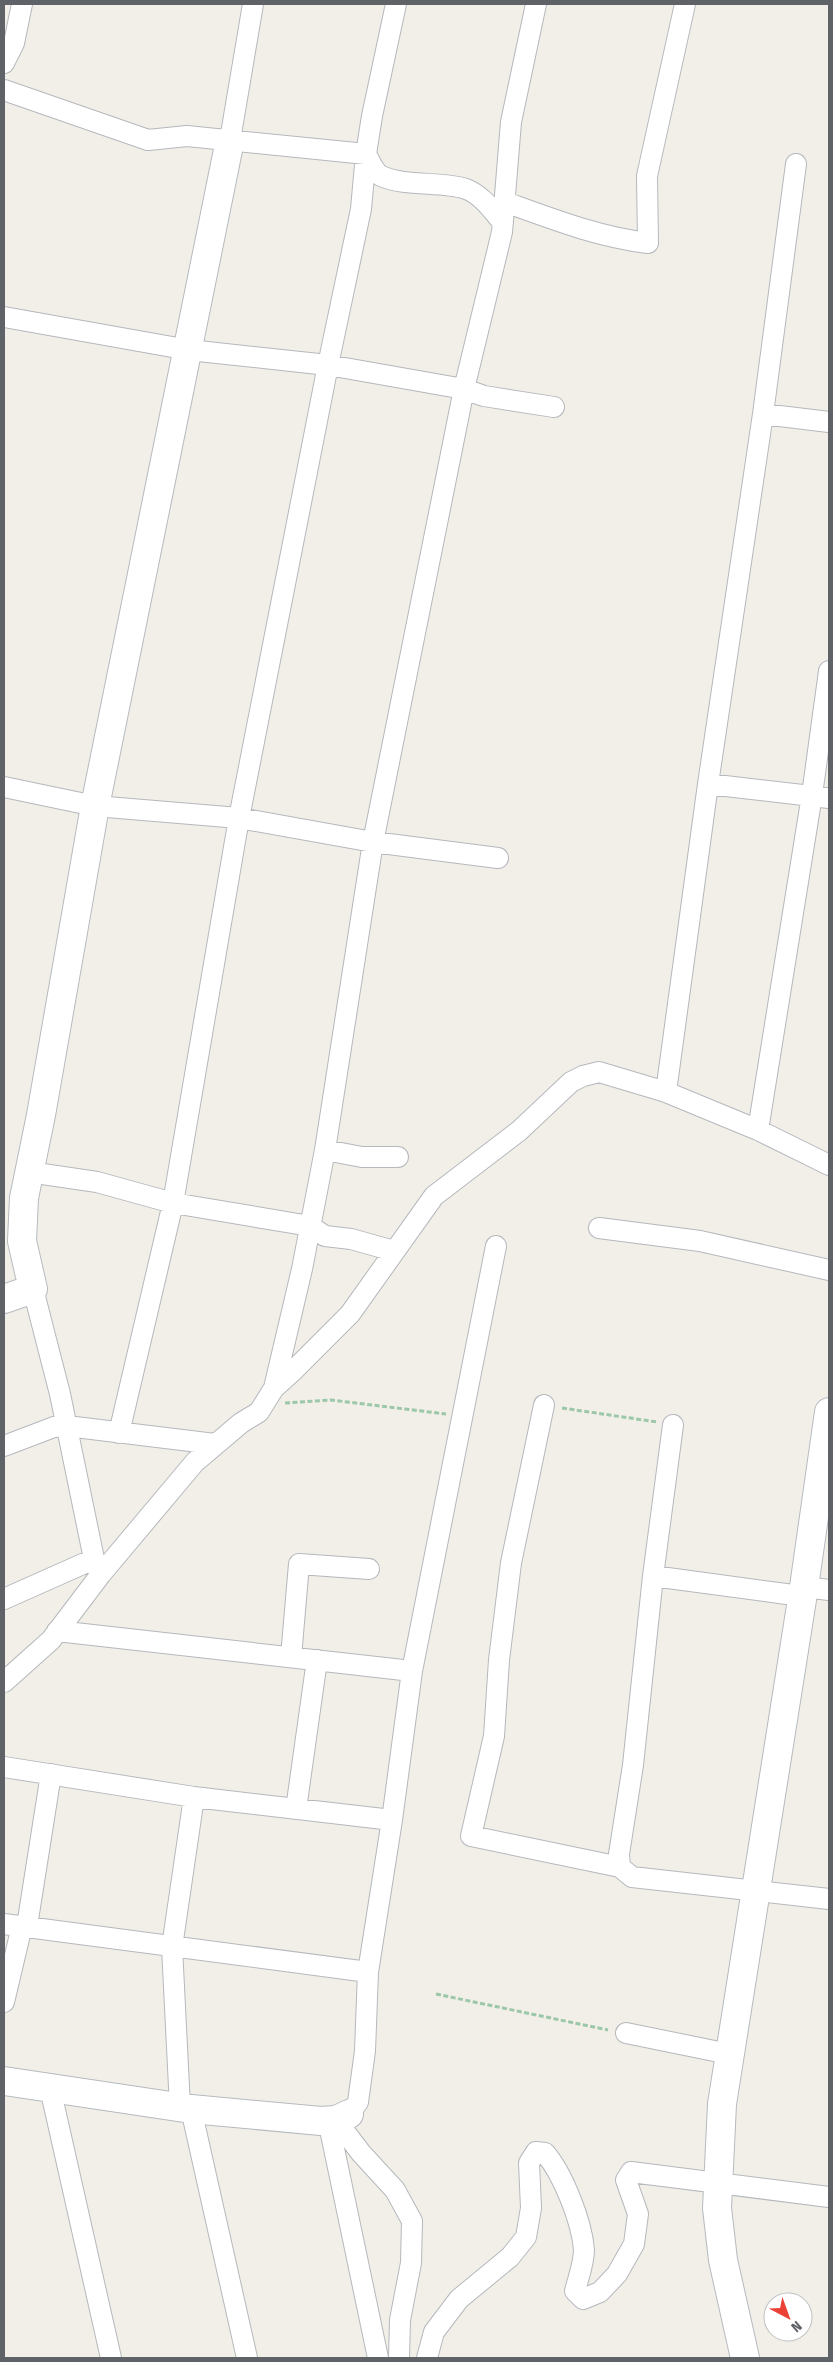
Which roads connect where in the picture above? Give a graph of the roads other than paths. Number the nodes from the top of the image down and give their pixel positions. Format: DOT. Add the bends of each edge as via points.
graph roads {
  1 [pos="22,4"];
  2 [pos="253,4"];
  3 [pos="396,4"];
  4 [pos="536,4"];
  5 [pos="685,4"];
  6 [pos="4,63"];
  7 [pos="4,90"];
  8 [pos="230,140"];
  9 [pos="366,154"];
  10 [pos="796,164"];
  11 [pos="505,202"];
  12 [pos="503,223"];
  13 [pos="4,317"];
  14 [pos="189,350"];
  15 [pos="328,365"];
  16 [pos="464,389"];
  17 [pos="554,407"];
  18 [pos="764,414"];
  19 [pos="829,422"];
  20 [pos="829,671"];
  21 [pos="708,784"];
  22 [pos="4,787"];
  23 [pos="821,797"];
  24 [pos="95,806"];
  25 [pos="239,818"];
  26 [pos="373,842"];
  27 [pos="498,858"];
  28 [pos="666,1092"];
  29 [pos="758,1130"];
  30 [pos="325,1150"];
  31 [pos="398,1157"];
  32 [pos="829,1165"];
  33 [pos="29,1172"];
  34 [pos="173,1204"];
  35 [pos="310,1226"];
  36 [pos="599,1228"];
  37 [pos="496,1246"];
  38 [pos="394,1251"];
  39 [pos="829,1270"];
  40 [pos="33,1289"];
  41 [pos="4,1299"];
  42 [pos="274,1388"];
  43 [pos="544,1405"];
  44 [pos="829,1412"];
  45 [pos="673,1425"];
  46 [pos="67,1426"];
  47 [pos="119,1433"];
  48 [pos="215,1444"];
  49 [pos="4,1446"];
  50 [pos="97,1566"];
  51 [pos="369,1569"];
  52 [pos="653,1576"];
  53 [pos="812,1591"];
  54 [pos="4,1599"];
  55 [pos="58,1631"];
  56 [pos="291,1657"];
  57 [pos="317,1660"];
  58 [pos="412,1671"];
  59 [pos="4,1682"];
  60 [pos="4,1767"];
  61 [pos="51,1774"];
  62 [pos="194,1797"];
  63 [pos="296,1809"];
  64 [pos="392,1820"];
  65 [pos="620,1867"];
  66 [pos="756,1889"];
  67 [pos="829,1899"];
  68 [pos="18,1925"];
  69 [pos="172,1947"];
  70 [pos="368,1972"];
  71 [pos="4,2002"];
  72 [pos="626,2033"];
  73 [pos="729,2054"];
  74 [pos="4,2081"];
  75 [pos="50,2088"];
  76 [pos="186,2108"];
  77 [pos="338,2118"];
  78 [pos="719,2184"];
  79 [pos="829,2197"];
  80 [pos="112,2358"];
  81 [pos="247,2358"];
  82 [pos="378,2358"];
  83 [pos="398,2358"];
  84 [pos="427,2358"];
  85 [pos="745,2358"];
  1 -- 6 [label="street" via="14,43"];
  2 -- 8 [label="street"];
  3 -- 9 [label="street"];
  4 -- 11 [label="street" via="511,122"];
  5 -- 11 [label="street" via="647,176 648,243 607,237"];
  7 -- 8 [label="street" via="148,140 188,136"];
  8 -- 9 [label="street"];
  8 -- 14 [label="street"];
  9 -- 12 [label="street" via="380,176 422,185 465,189 476,194"];
  9 -- 15 [label="street" via="361,209"];
  10 -- 18 [label="street"];
  11 -- 12 [label="street"];
  12 -- 16 [label="street"];
  13 -- 14 [label="street"];
  14 -- 15 [label="street"];
  14 -- 24 [label="street"];
  15 -- 16 [label="street"];
  15 -- 25 [label="street"];
  16 -- 17 [label="street" via="484,396"];
  16 -- 26 [label="street"];
  18 -- 19 [label="street"];
  18 -- 21 [label="street"];
  20 -- 23 [label="street"];
  21 -- 23 [label="street"];
  21 -- 28 [label="street"];
  22 -- 24 [label="street"];
  23 -- 29 [label="street"];
  24 -- 25 [label="street"];
  24 -- 33 [label="street"];
  25 -- 26 [label="street"];
  25 -- 34 [label="street"];
  26 -- 27 [label="street"];
  26 -- 30 [label="street"];
  28 -- 29 [label="street"];
  28 -- 38 [label="street" via="599,1072 571,1082 519,1131 439,1191"];
  29 -- 32 [label="street"];
  30 -- 31 [label="street" via="362,1157"];
  30 -- 35 [label="street"];
  33 -- 34 [label="street" via="97,1182"];
  33 -- 40 [label="street" via="22,1241"];
  34 -- 35 [label="street"];
  34 -- 47 [label="street"];
  35 -- 38 [label="street" via="325,1236 352,1239"];
  35 -- 42 [label="street"];
  36 -- 39 [label="street" via="700,1241"];
  37 -- 58 [label="street"];
  38 -- 42 [label="street" via="350,1314"];
  40 -- 41 [label="street"];
  40 -- 46 [label="street"];
  42 -- 48 [label="street" via="259,1412"];
  43 -- 65 [label="street" via="511,1563 494,1736 471,1836"];
  44 -- 53 [label="street"];
  45 -- 52 [label="street"];
  46 -- 47 [label="street"];
  46 -- 49 [label="street" via="54,1427"];
  46 -- 50 [label="street"];
  47 -- 48 [label="street"];
  48 -- 50 [label="street"];
  50 -- 54 [label="street"];
  50 -- 55 [label="street"];
  51 -- 56 [label="street" via="299,1564"];
  52 -- 53 [label="street"];
  52 -- 65 [label="street"];
  53 -- 66 [label="street"];
  55 -- 56 [label="street"];
  55 -- 59 [label="street"];
  56 -- 57 [label="street"];
  57 -- 58 [label="street"];
  57 -- 63 [label="street"];
  58 -- 64 [label="street"];
  60 -- 61 [label="street"];
  61 -- 62 [label="street"];
  61 -- 68 [label="street"];
  62 -- 63 [label="street"];
  62 -- 69 [label="street"];
  63 -- 64 [label="street"];
  64 -- 70 [label="street"];
  65 -- 66 [label="street" via="632,1877"];
  66 -- 67 [label="street"];
  66 -- 73 [label="street"];
  68 -- 69 [label="street"];
  68 -- 71 [label="street"];
  69 -- 70 [label="street"];
  69 -- 76 [label="street"];
  70 -- 77 [label="street" via="365,2050 358,2102"];
  72 -- 73 [label="street"];
  73 -- 78 [label="street" via="722,2104"];
  74 -- 75 [label="street"];
  75 -- 76 [label="street"];
  75 -- 80 [label="street"];
  76 -- 77 [label="street"];
  76 -- 81 [label="street"];
  77 -- 82 [label="street"];
  77 -- 83 [label="street" via="361,2154 395,2190 412,2221 411,2263 400,2320"];
  78 -- 79 [label="street"];
  78 -- 84 [label="street" via="631,2172 626,2180 638,2214 634,2244 617,2274 600,2292 583,2299 575,2292 584,2252 578,2220 555,2165 545,2153 536,2152 529,2163 531,2208 526,2237 510,2257 459,2299 434,2332"];
  78 -- 85 [label="street" via="716,2208 723,2260"];
}
